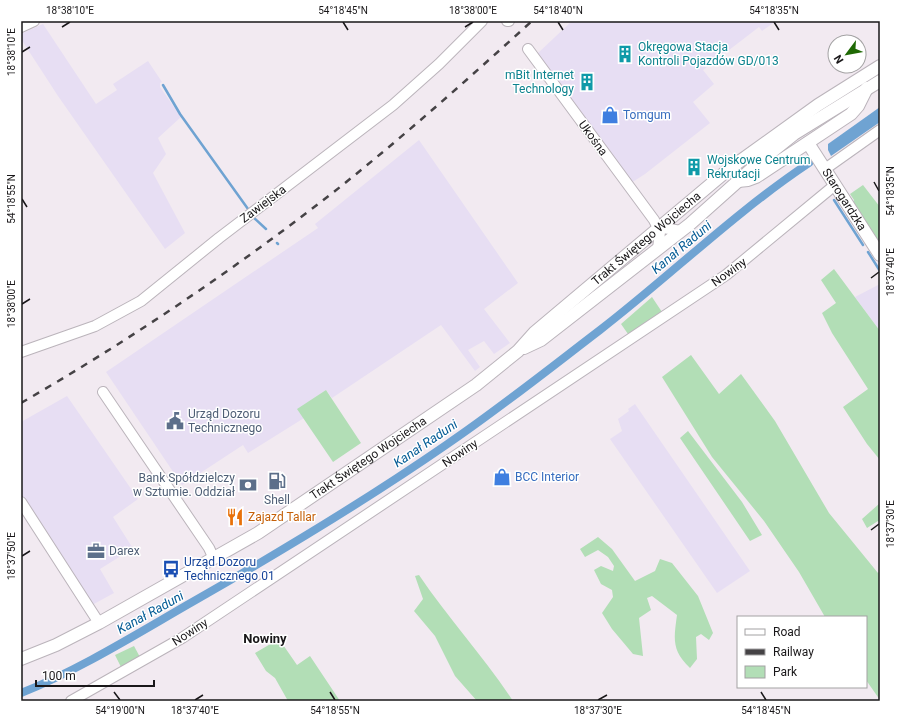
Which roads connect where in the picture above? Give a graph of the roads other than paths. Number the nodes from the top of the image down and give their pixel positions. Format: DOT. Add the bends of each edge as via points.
graph roads {
  1 [pos="34,21"];
  2 [pos="482,21"];
  3 [pos="21,27"];
  4 [pos="528,49"];
  5 [pos="878,67"];
  6 [pos="880,81"];
  7 [pos="867,88"];
  8 [pos="880,130"];
  9 [pos="808,143"];
  10 [pos="825,169"];
  11 [pos="716,180"];
  12 [pos="739,181"];
  13 [pos="835,185"];
  14 [pos="658,227"];
  15 [pos="681,231"];
  16 [pos="658,249"];
  17 [pos="880,255"];
  18 [pos="518,351"];
  19 [pos="21,352"];
  20 [pos="103,392"];
  21 [pos="21,502"];
  22 [pos="214,559"];
  23 [pos="98,623"];
  24 [pos="21,659"];
  25 [pos="71,701"];
  1 -- 3 [label="street"];
  2 -- 19 [label="street, Zawiejska" via="440,64 393,105 141,301 95,326"];
  4 -- 14 [label="street, Ukośna"];
  5 -- 7 [label="main road"];
  5 -- 11 [label="main road, Trakt Świętego Wojciecha" via="764,142"];
  6 -- 7 [label="main road, Trakt Świętego Wojciecha"];
  7 -- 9 [label="main road" via="855,110"];
  7 -- 12 [label="main road, Trakt Świętego Wojciecha" via="794,134"];
  8 -- 10 [label="street"];
  9 -- 10 [label="main road, Starogardzka"];
  9 -- 12 [label="main road" via="756,177"];
  10 -- 13 [label="main road, Starogardzka"];
  11 -- 12 [label="main road"];
  11 -- 14 [label="main road, Trakt Świętego Wojciecha"];
  12 -- 15 [label="main road, Trakt Świętego Wojciecha"];
  13 -- 17 [label="main road, Starogardzka"];
  13 -- 25 [label="street, Nowiny" via="726,275 182,638"];
  14 -- 15 [label="street"];
  14 -- 16 [label="street"];
  14 -- 18 [label="main road, Trakt Świętego Wojciecha" via="535,332"];
  15 -- 16 [label="main road, Trakt Świętego Wojciecha"];
  16 -- 18 [label="main road, Trakt Świętego Wojciecha" via="541,340"];
  18 -- 22 [label="main road, Trakt Świętego Wojciecha" via="470,390 277,520"];
  20 -- 22 [label="street"];
  21 -- 23 [label="street"];
  22 -- 23 [label="main road, Trakt Świętego Wojciecha"];
  23 -- 24 [label="main road, Trakt Świętego Wojciecha" via="56,645"];
}
